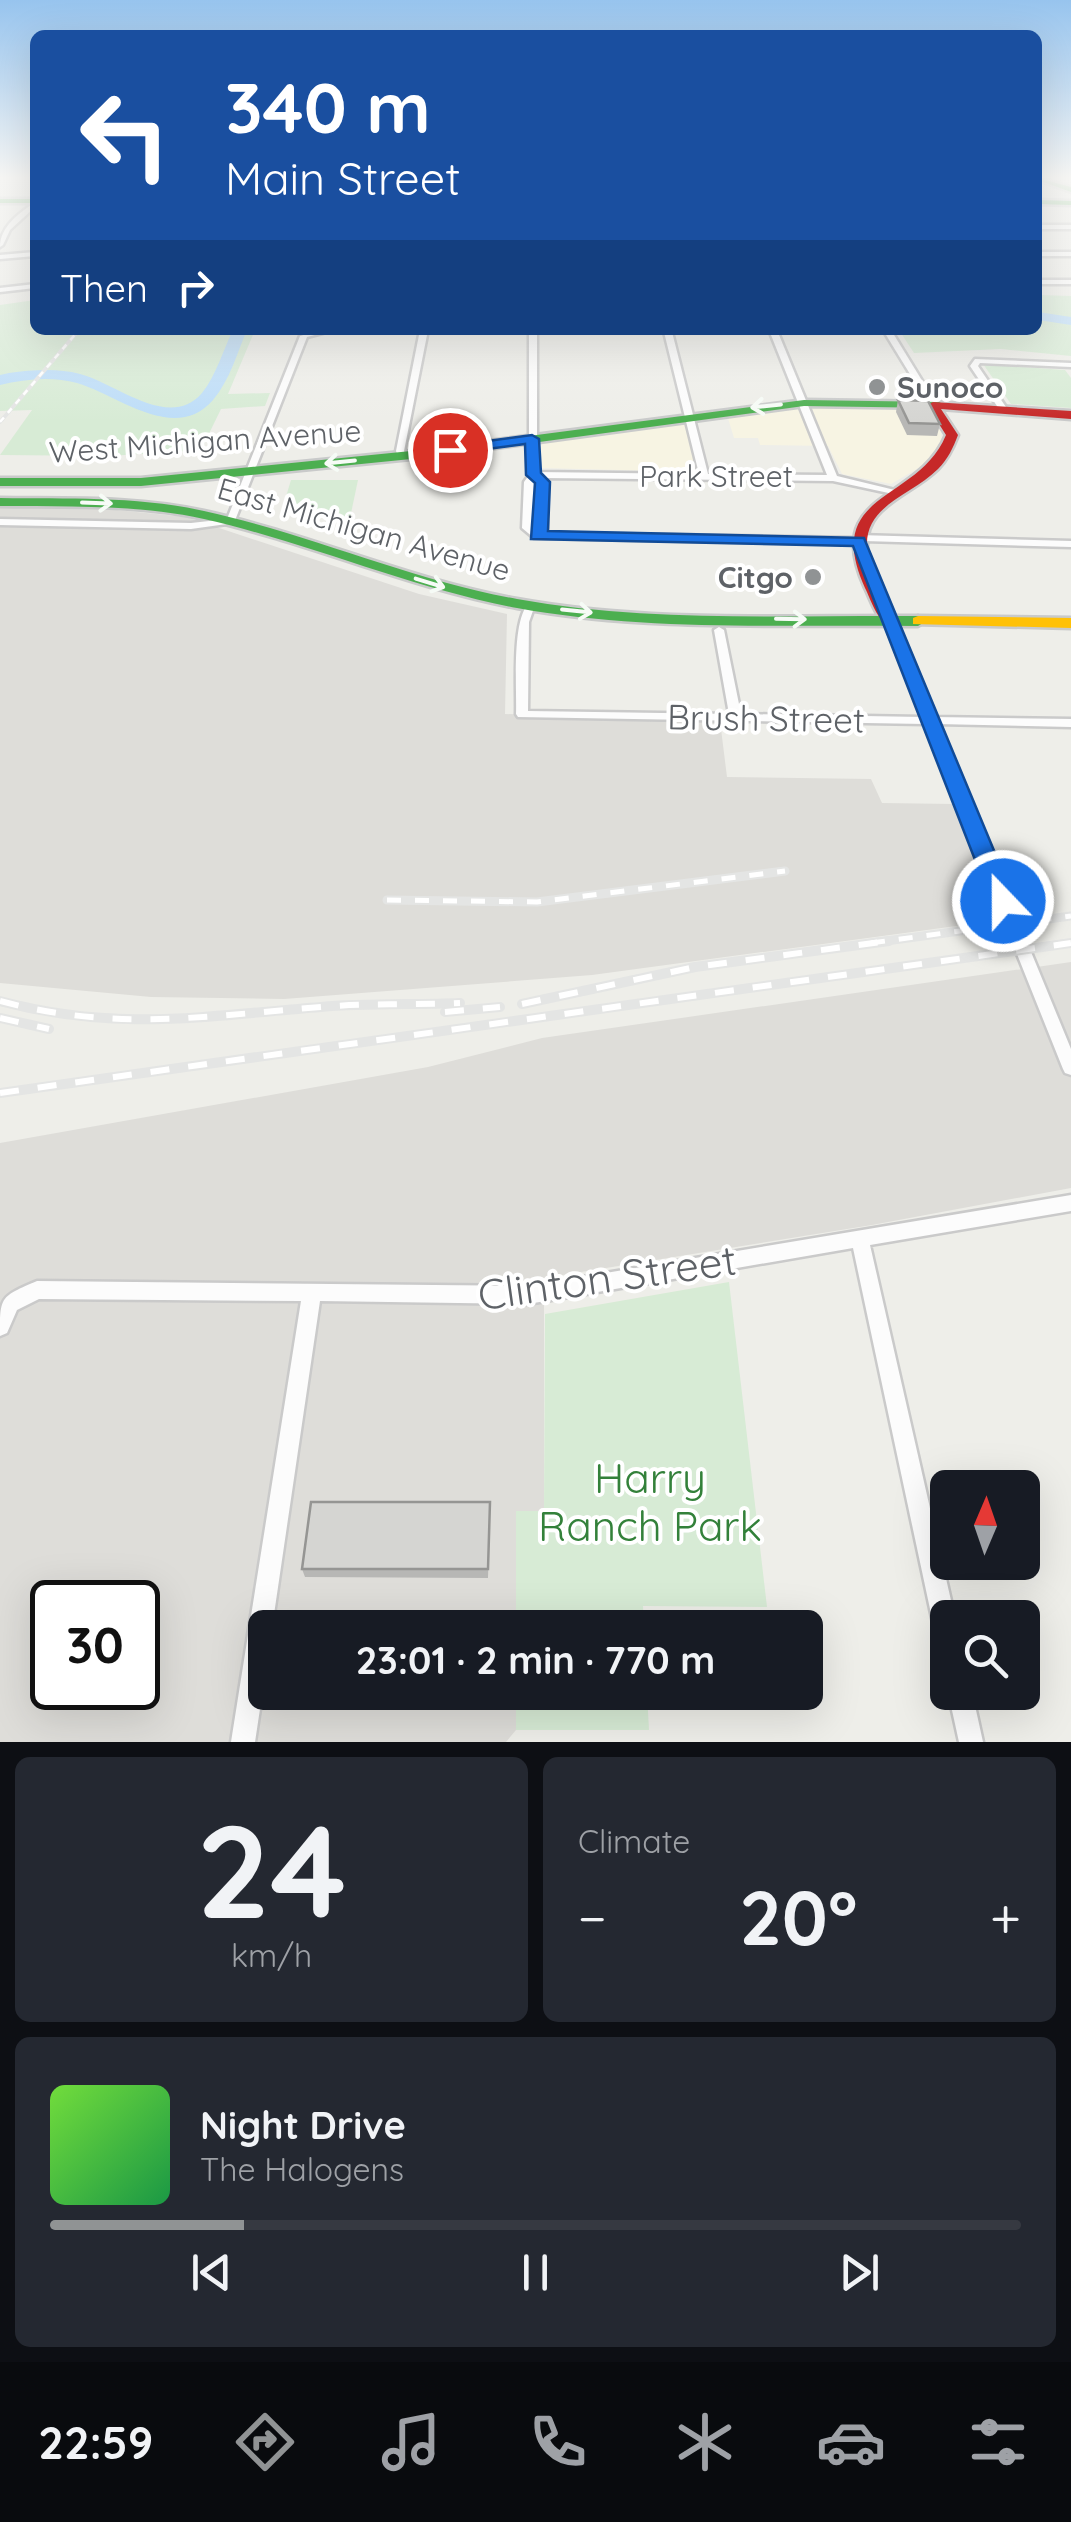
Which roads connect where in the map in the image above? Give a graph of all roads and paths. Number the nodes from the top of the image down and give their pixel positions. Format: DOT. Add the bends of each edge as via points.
graph roads {
  1 [pos="1042,282"];
  2 [pos="1071,282"];
  3 [pos="30,287"];
  4 [pos="0,290"];
  5 [pos="308,335"];
  6 [pos="423,335"];
  7 [pos="534,335"];
  8 [pos="669,335"];
  9 [pos="775,335"];
  10 [pos="890,335"];
  11 [pos="1071,365"];
  12 [pos="804,403"];
  13 [pos="933,405"];
  14 [pos="1004,410"];
  15 [pos="1071,414"];
  16 [pos="690,416"];
  17 [pos="532,439"];
  18 [pos="402,456"];
  19 [pos="250,471"];
  20 [pos="533,475"];
  21 [pos="704,476"];
  22 [pos="833,478"];
  23 [pos="0,482"];
  24 [pos="898,492"];
  25 [pos="0,502"];
  26 [pos="231,521"];
  27 [pos="0,522"];
  28 [pos="859,540"];
  29 [pos="1071,544"];
  30 [pos="530,605"];
  31 [pos="889,621"];
  32 [pos="1071,623"];
  33 [pos="719,630"];
  34 [pos="736,718"];
  35 [pos="930,720"];
  36 [pos="1071,724"];
  37 [pos="1071,1069"];
  38 [pos="1071,1203"];
  39 [pos="860,1240"];
  40 [pos="312,1294"];
  41 [pos="0,1327"];
  42 [pos="940,1600"];
  43 [pos="964,1710"];
  44 [pos="243,1742"];
  45 [pos="971,1742"];
  1 -- 2 [label="street"];
  3 -- 4 [label="street"];
  5 -- 19 [label="street"];
  6 -- 18 [label="street"];
  7 -- 17 [label="street"];
  8 -- 16 [label="street"];
  9 -- 12 [label="street"];
  10 -- 13 [label="street"];
  11 -- 14 [label="street" via="978,361 974,366"];
  12 -- 13 [label="main road, West Michigan Avenue"];
  12 -- 16 [label="main road, West Michigan Avenue, one-way"];
  12 -- 22 [label="street"];
  13 -- 14 [label="main road, West Michigan Avenue"];
  13 -- 24 [label="main road" via="951,434 950,450"];
  14 -- 15 [label="main road, West Michigan Avenue"];
  16 -- 17 [label="main road, West Michigan Avenue"];
  16 -- 21 [label="street"];
  17 -- 18 [label="main road, West Michigan Avenue"];
  17 -- 20 [label="street"];
  18 -- 19 [label="main road, West Michigan Avenue, one-way"];
  19 -- 23 [label="main road, West Michigan Avenue" via="142,482"];
  19 -- 26 [label="street"];
  20 -- 21 [label="street, Park Street"];
  20 -- 28 [label="street" via="528,528 537,536"];
  21 -- 22 [label="street, Park Street"];
  22 -- 24 [label="street, Park Street"];
  24 -- 28 [label="main road" via="868,514"];
  25 -- 26 [label="main road, East Michigan Avenue, one-way" via="125,504"];
  26 -- 27 [label="street"];
  26 -- 30 [label="main road, East Michigan Avenue, one-way" via="442,587"];
  28 -- 29 [label="street"];
  28 -- 31 [label="main road"];
  30 -- 31 [label="main road, East Michigan Avenue, one-way" via="623,615"];
  30 -- 34 [label="street, Brush Street" via="522,714"];
  31 -- 32 [label="main road, East Michigan Avenue"];
  31 -- 35 [label="street"];
  33 -- 34 [label="street"];
  34 -- 35 [label="street, Brush Street"];
  35 -- 36 [label="street, Brush Street"];
  35 -- 37 [label="street"];
  38 -- 39 [label="street, Clinton Street"];
  39 -- 40 [label="street, Clinton Street" via="528,1295"];
  39 -- 42 [label="street"];
  40 -- 41 [label="street, Clinton Street" via="37,1290 10,1304"];
  40 -- 44 [label="street"];
  43 -- 45 [label="street"];
}
